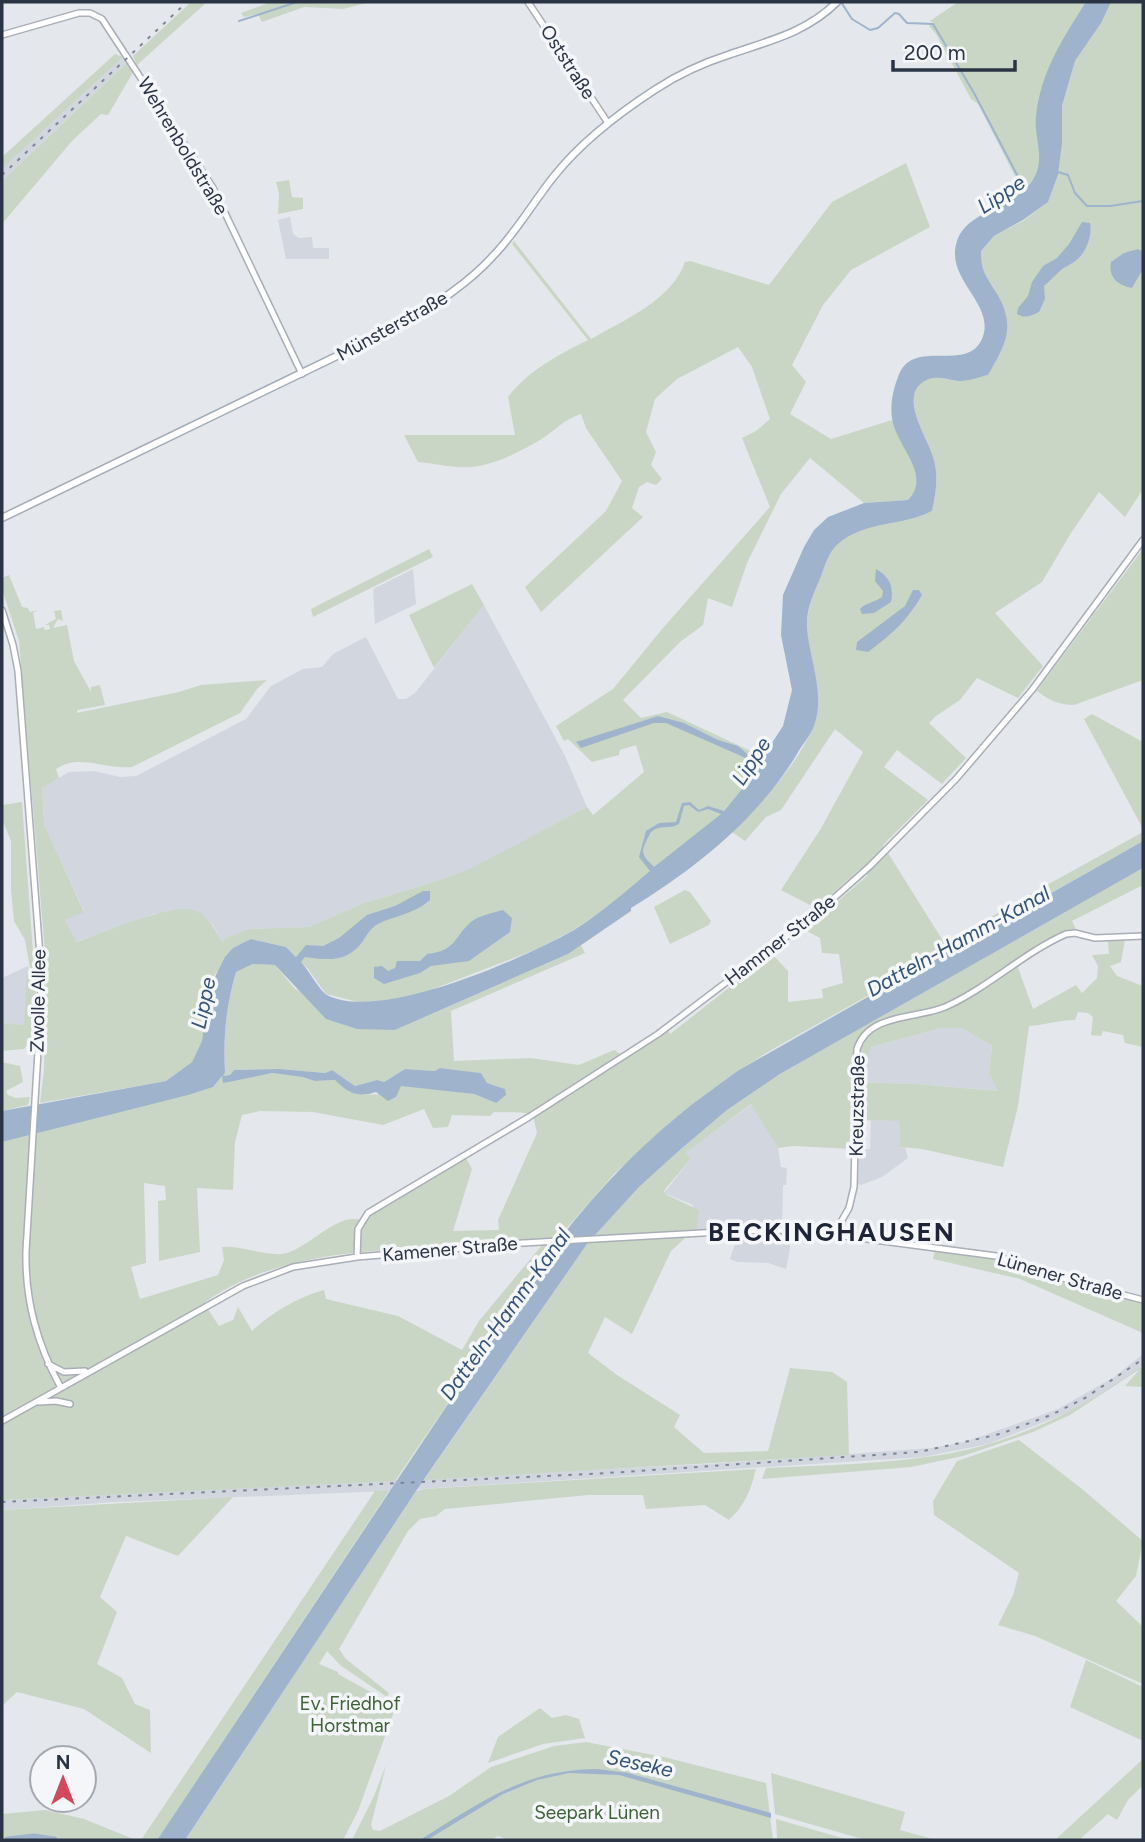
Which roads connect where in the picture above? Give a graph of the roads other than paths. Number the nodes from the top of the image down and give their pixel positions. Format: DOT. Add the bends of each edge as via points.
graph roads {
  1 [pos="528,2"];
  2 [pos="837,2"];
  3 [pos="2,35"];
  4 [pos="608,123"];
  5 [pos="302,374"];
  6 [pos="2,517"];
  7 [pos="1143,540"];
  8 [pos="2,610"];
  9 [pos="1143,936"];
  10 [pos="834,1234"];
  11 [pos="977,1253"];
  12 [pos="357,1258"];
  13 [pos="1143,1300"];
  14 [pos="48,1364"];
  15 [pos="91,1370"];
  16 [pos="61,1388"];
  17 [pos="33,1404"];
  18 [pos="70,1404"];
  19 [pos="2,1421"];
  1 -- 4 [label="main road, Oststraße"];
  2 -- 4 [label="main road, Münsterstraße" via="785,37 682,74"];
  3 -- 5 [label="main road, Wehrenboldstraße" via="83,12 106,22 213,188"];
  4 -- 5 [label="main road, Münsterstraße" via="566,162 495,255 461,286 382,336"];
  5 -- 6 [label="main road, Münsterstraße"];
  7 -- 12 [label="main road, Hammer Straße" via="980,751 860,875 659,1034 368,1213 358,1228"];
  8 -- 14 [label="main road, Zwolle Allee" via="18,671 40,942 41,1002 25,1259 34,1327"];
  9 -- 10 [label="main road, Kreuzstraße" via="1066,934 946,1007 904,1015 862,1037 854,1188"];
  10 -- 11 [label="main road, Kamener Straße"];
  10 -- 12 [label="main road, Kamener Straße" via="760,1230 543,1241"];
  11 -- 13 [label="main road, Lünener Straße"];
  12 -- 15 [label="main road, Kamener Straße" via="305,1264 261,1278"];
  14 -- 15 [label="main road" via="65,1372"];
  14 -- 16 [label="main road, Zwolle Allee"];
  15 -- 16 [label="main road, Kamener Straße"];
  16 -- 17 [label="main road, Kamener Straße"];
  17 -- 18 [label="main road"];
  17 -- 19 [label="main road, Kamener Straße"];
}
